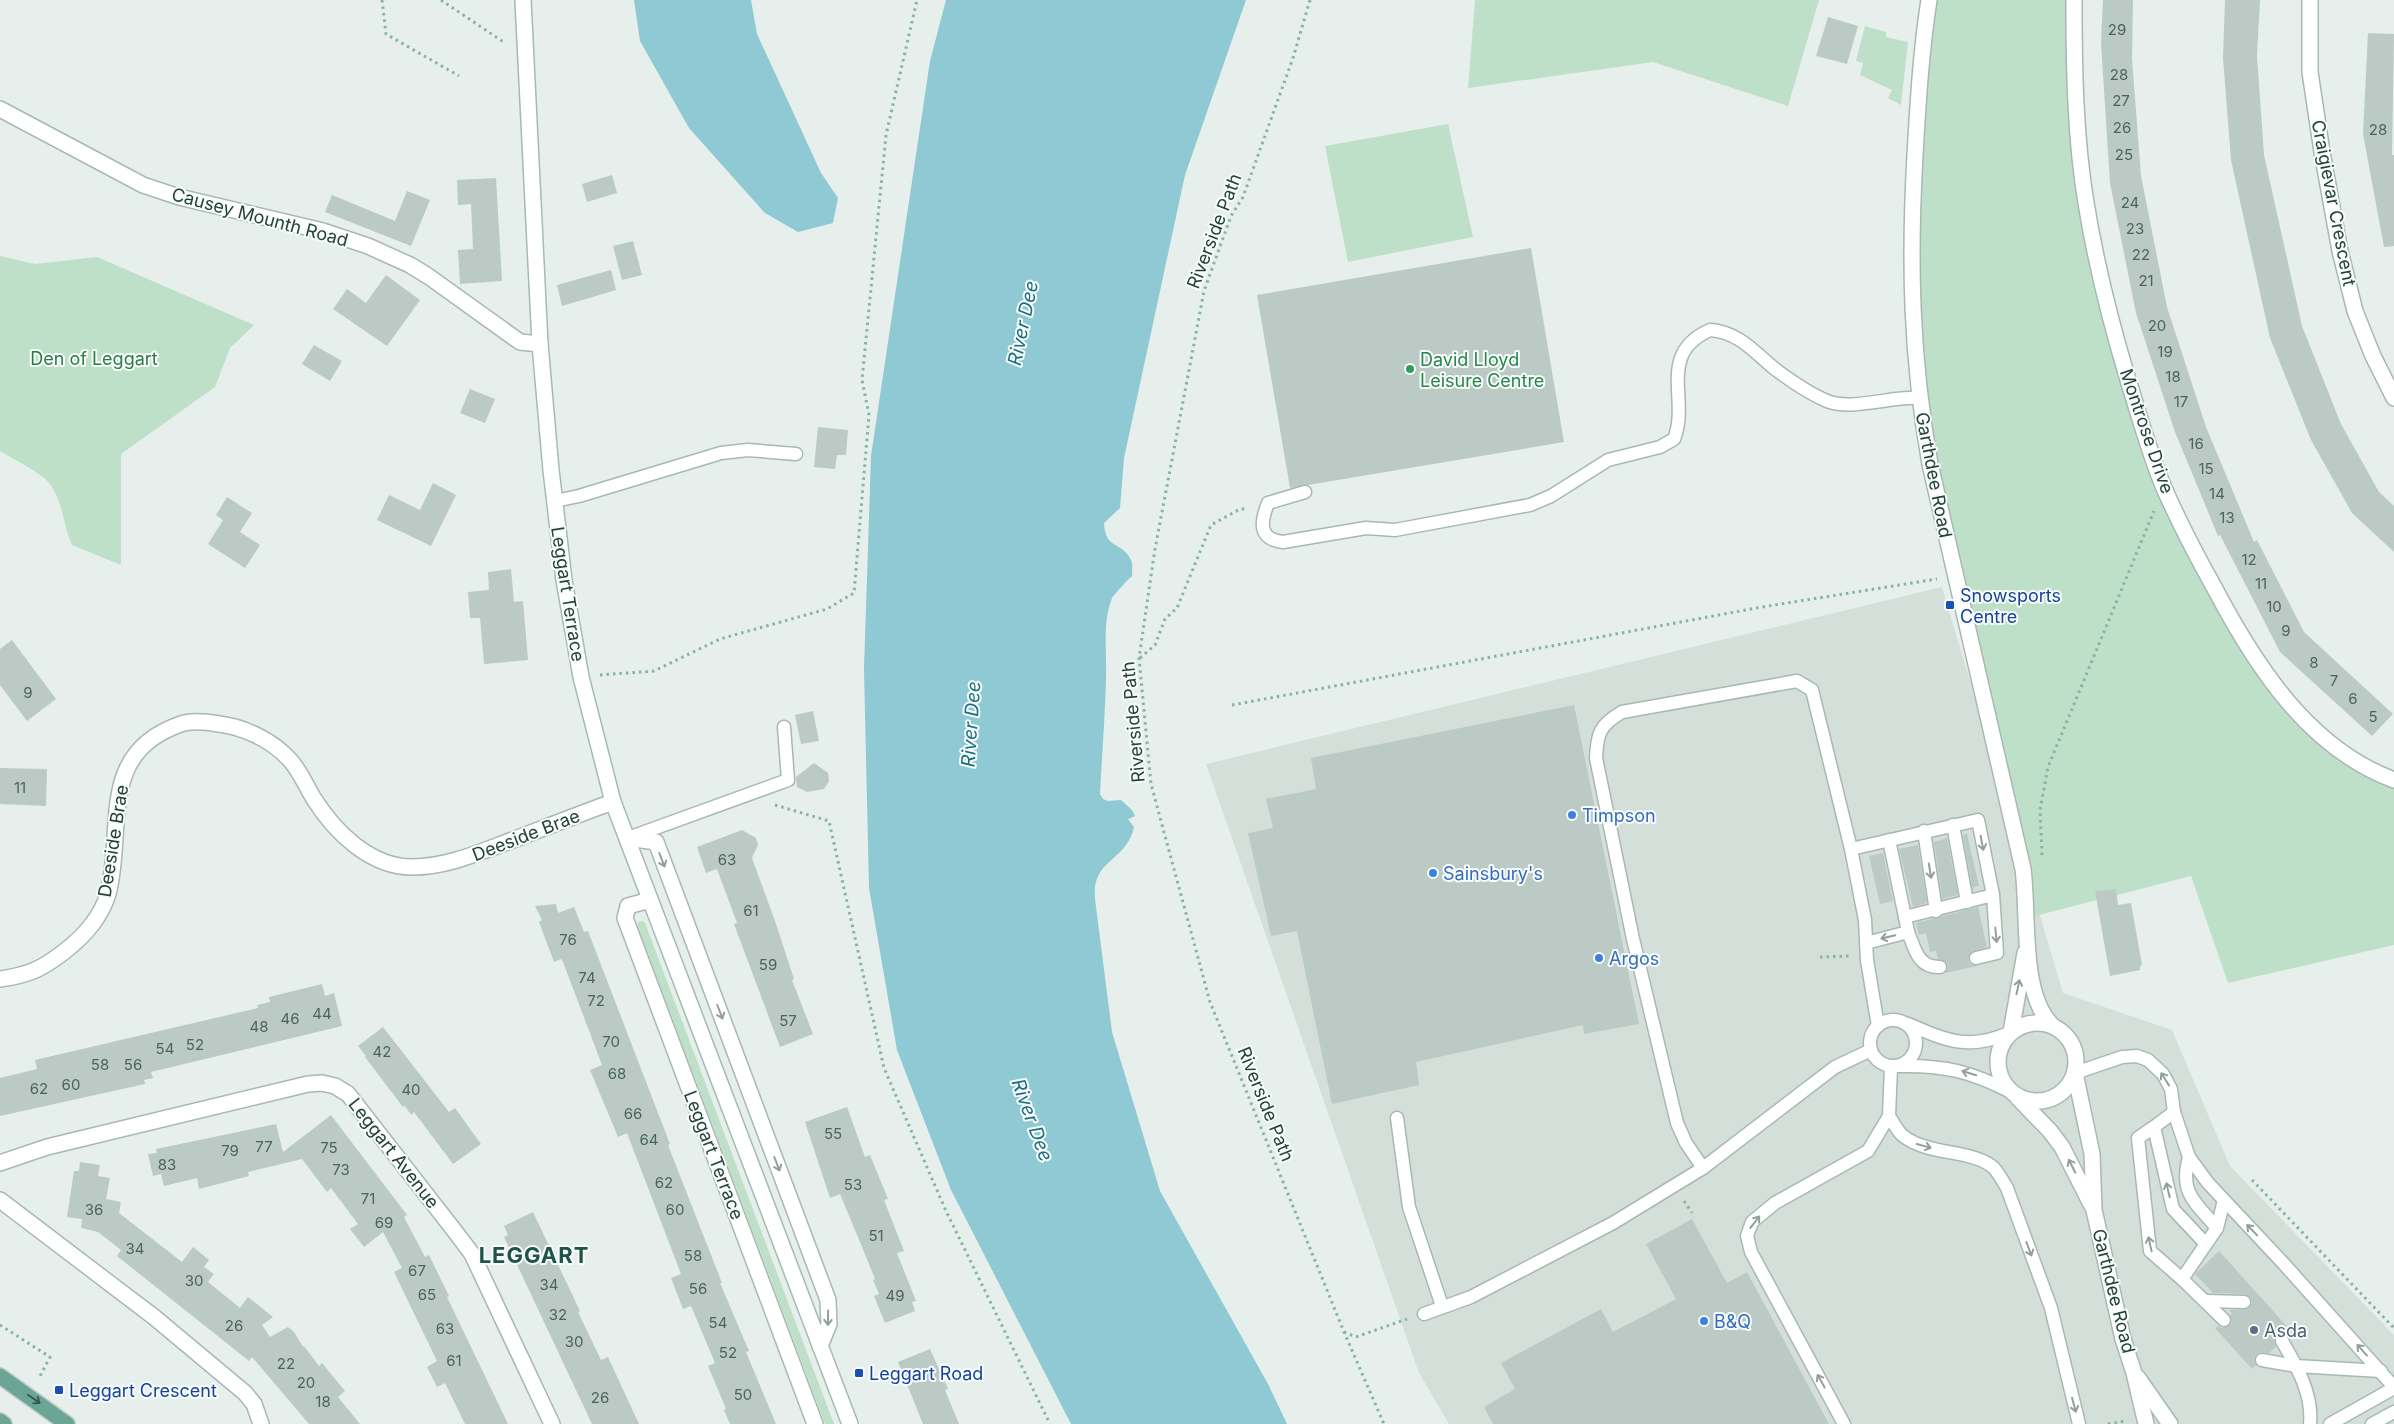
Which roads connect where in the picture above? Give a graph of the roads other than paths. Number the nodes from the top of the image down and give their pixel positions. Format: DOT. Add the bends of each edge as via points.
graph roads {
  1 [pos="524,0"];
  2 [pos="1929,0"];
  3 [pos="2074,0"];
  4 [pos="2310,0"];
  5 [pos="0,109"];
  6 [pos="540,344"];
  7 [pos="1919,398"];
  8 [pos="2394,398"];
  9 [pos="796,454"];
  10 [pos="1305,492"];
  11 [pos="555,501"];
  12 [pos="784,727"];
  13 [pos="2394,780"];
  14 [pos="613,802"];
  15 [pos="1952,825"];
  16 [pos="1924,831"];
  17 [pos="627,838"];
  18 [pos="1889,840"];
  19 [pos="1851,849"];
  20 [pos="1993,895"];
  21 [pos="650,900"];
  22 [pos="1967,902"];
  23 [pos="1936,911"];
  24 [pos="1905,917"];
  25 [pos="1908,932"];
  26 [pos="1866,942"];
  27 [pos="2027,942"];
  28 [pos="1976,958"];
  29 [pos="1940,967"];
  30 [pos="0,979"];
  31 [pos="1906,1023"];
  32 [pos="2051,1024"];
  33 [pos="1878,1026"];
  34 [pos="2011,1032"];
  35 [pos="1871,1050"];
  36 [pos="1895,1066"];
  37 [pos="2075,1073"];
  38 [pos="2013,1093"];
  39 [pos="2174,1112"];
  40 [pos="1889,1116"];
  41 [pos="1397,1118"];
  42 [pos="2154,1127"];
  43 [pos="2189,1157"];
  44 [pos="0,1164"];
  45 [pos="1703,1168"];
  46 [pos="0,1200"];
  47 [pos="2224,1200"];
  48 [pos="2094,1210"];
  49 [pos="2217,1228"];
  50 [pos="2205,1243"];
  51 [pos="2182,1279"];
  52 [pos="2205,1301"];
  53 [pos="2244,1302"];
  54 [pos="1442,1306"];
  55 [pos="1424,1314"];
  56 [pos="2224,1320"];
  57 [pos="2282,1342"];
  58 [pos="820,1346"];
  59 [pos="2262,1360"];
  60 [pos="2296,1366"];
  61 [pos="2381,1371"];
  62 [pos="2134,1373"];
  63 [pos="0,1376"];
  64 [pos="2394,1388"];
  65 [pos="2394,1412"];
  66 [pos="0,1421"];
  67 [pos="4,1424"];
  68 [pos="67,1424"];
  69 [pos="261,1424"];
  70 [pos="552,1424"];
  71 [pos="815,1424"];
  72 [pos="850,1424"];
  73 [pos="1844,1424"];
  74 [pos="2079,1424"];
  75 [pos="2146,1424"];
  76 [pos="2170,1424"];
  77 [pos="2310,1424"];
  78 [pos="2330,1424"];
  79 [pos="2372,1424"];
  1 -- 6 [label="street, Leggart Terrace"];
  2 -- 7 [label="street, Garthdee Road" via="1919,75 1910,267"];
  3 -- 13 [label="street, Montrose Drive" via="2078,142 2095,252 2113,328 2164,487 2232,623 2271,682 2320,734 2348,755"];
  4 -- 8 [label="street, Craigievar Crescent" via="2310,72 2340,251 2355,311"];
  5 -- 6 [label="street, Causey Mounth Road" via="143,185 179,197 323,231 368,246 428,276 520,342"];
  6 -- 11 [label="street, Leggart Terrace"];
  7 -- 10 [label="lane" via="1852,404 1830,402 1797,385 1731,334 1710,330 1686,346 1682,356 1677,376 1678,422 1674,439 1660,447 1608,460 1537,502 1395,530 1366,528 1283,542 1265,535 1261,523 1268,503"];
  7 -- 27 [label="street, Garthdee Road" via="1930,464 2023,869"];
  9 -- 11 [label="lane" via="748,450 720,453"];
  11 -- 14 [label="street, Leggart Terrace" via="564,580 581,677"];
  12 -- 17 [label="lane" via="788,780"];
  14 -- 17 [label="street, Leggart Terrace"];
  14 -- 30 [label="street, Deeside Brae" via="465,858 410,867 382,861 340,833 315,801 290,760 275,747 230,725 183,723 161,732 143,747 120,783 111,876 98,916 80,940 44,968"];
  15 -- 16 [label="lane"];
  15 -- 20 [label="lane, one-way" via="1978,820"];
  15 -- 22 [label="lane"];
  16 -- 18 [label="lane"];
  16 -- 23 [label="lane, one-way"];
  17 -- 21 [label="street, Leggart Terrace"];
  17 -- 58 [label="street, one-way" via="656,842 828,1300 829,1324"];
  18 -- 19 [label="lane"];
  18 -- 24 [label="lane"];
  19 -- 26 [label="lane" via="1865,920"];
  19 -- 45 [label="lane" via="1812,690 1797,681 1622,712 1607,721 1596,738 1596,758 1633,939 1671,1100 1686,1143"];
  20 -- 22 [label="lane"];
  20 -- 28 [label="lane, one-way" via="1997,953"];
  21 -- 58 [label="street, Leggart Terrace"];
  21 -- 71 [label="street, Leggart Terrace" via="628,906 625,918"];
  22 -- 23 [label="lane"];
  23 -- 24 [label="lane"];
  24 -- 25 [label="lane"];
  25 -- 26 [label="lane, one-way"];
  25 -- 29 [label="lane" via="1919,960 1931,968"];
  26 -- 33 [label="lane" via="1866,960"];
  27 -- 32 [label="street, Garthdee Road" via="2036,1002"];
  34 -- 27 [label="street, Garthdee Road, one-way"];
  31 -- 33 [label="lane" via="1892,1020"];
  31 -- 34 [label="lane" via="1959,1043 1984,1042"];
  31 -- 36 [label="lane" via="1912,1030 1916,1047 1907,1062"];
  32 -- 34 [label="street" via="2034,1022"];
  32 -- 37 [label="street" via="2070,1039 2077,1062"];
  33 -- 35 [label="lane" via="1871,1037"];
  34 -- 38 [label="street" via="1999,1052 1998,1063 2000,1075"];
  35 -- 36 [label="lane" via="1878,1061"];
  35 -- 45 [label="lane" via="1835,1067"];
  38 -- 36 [label="lane, one-way" via="1963,1071 1924,1065"];
  36 -- 40 [label="lane"];
  37 -- 38 [label="street" via="2070,1085 2050,1100 2037,1102"];
  39 -- 37 [label="lane, one-way" via="2171,1089 2163,1074 2148,1060 2137,1056 2122,1057"];
  37 -- 48 [label="street, Garthdee Road" via="2092,1154"];
  48 -- 38 [label="street, Garthdee Road, one-way" via="2062,1147 2050,1130"];
  39 -- 42 [label="lane"];
  39 -- 43 [label="lane"];
  73 -- 40 [label="lane, one-way" via="1751,1252 1747,1236 1752,1222 1775,1203 1868,1151"];
  40 -- 74 [label="lane, one-way" via="1901,1134 1917,1145 1982,1162 2001,1177 2051,1308"];
  41 -- 54 [label="lane" via="1409,1207"];
  50 -- 42 [label="lane, one-way" via="2173,1209"];
  51 -- 42 [label="lane, one-way" via="2150,1251 2138,1138"];
  43 -- 47 [label="lane"];
  43 -- 49 [label="lane" via="2184,1175 2190,1196"];
  44 -- 70 [label="street, Leggart Avenue" via="47,1147 308,1084 335,1086 348,1094 367,1116 472,1254"];
  45 -- 54 [label="lane" via="1604,1227 1471,1296"];
  46 -- 69 [label="street" via="154,1317 245,1393 254,1404"];
  47 -- 49 [label="lane"];
  61 -- 47 [label="lane, one-way"];
  48 -- 62 [label="street, Garthdee Road" via="2123,1339"];
  49 -- 50 [label="lane"];
  50 -- 51 [label="lane"];
  51 -- 52 [label="lane"];
  52 -- 53 [label="lane"];
  52 -- 56 [label="lane"];
  54 -- 55 [label="lane"];
  57 -- 60 [label="lane"];
  58 -- 72 [label="street, Leggart Terrace"];
  59 -- 60 [label="lane"];
  60 -- 61 [label="lane"];
  60 -- 77 [label="lane" via="2311,1407"];
  61 -- 64 [label="lane"];
  62 -- 75 [label="street, Garthdee Road"];
  62 -- 76 [label="street, Garthdee Road"];
  63 -- 68 [label="main road, one-way"];
  64 -- 78 [label="lane"];
  65 -- 79 [label="lane"];
  66 -- 67 [label="main road"];
}
